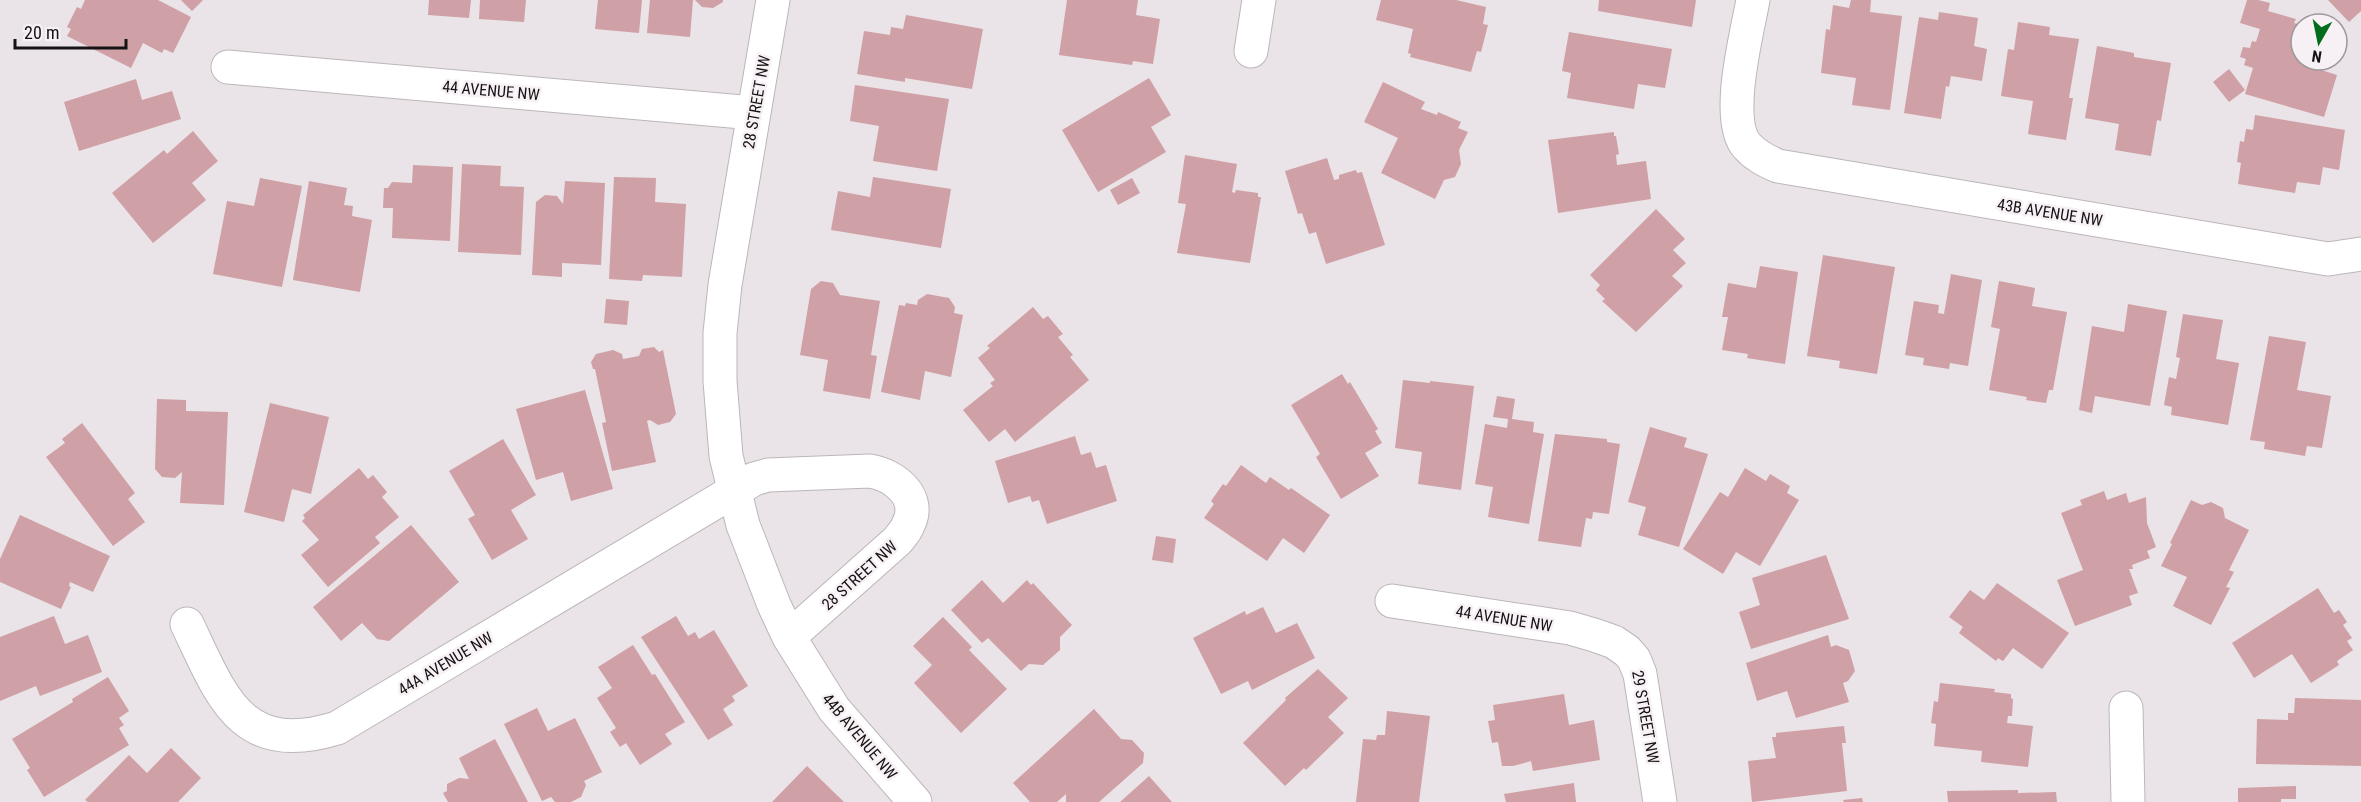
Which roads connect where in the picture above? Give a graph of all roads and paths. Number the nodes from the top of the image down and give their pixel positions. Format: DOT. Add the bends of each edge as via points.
graph roads {
  1 [pos="773,0"];
  2 [pos="1259,0"];
  3 [pos="1753,0"];
  4 [pos="1251,51"];
  5 [pos="228,67"];
  6 [pos="754,113"];
  7 [pos="2361,254"];
  8 [pos="734,489"];
  9 [pos="1392,601"];
  10 [pos="187,624"];
  11 [pos="789,637"];
  12 [pos="1614,642"];
  13 [pos="2126,708"];
  14 [pos="915,802"];
  15 [pos="1660,802"];
  16 [pos="2128,802"];
  1 -- 6 [label="street, 28 STREET NW"];
  2 -- 4 [label="street"];
  3 -- 7 [label="street, 43B AVENUE NW" via="1737,92 1737,118 1745,144 1760,158 1778,166 2328,259"];
  5 -- 6 [label="street, 44 AVENUE NW"];
  6 -- 8 [label="street, 28 STREET NW" via="720,333 722,424"];
  8 -- 10 [label="street, 44A AVENUE NW" via="345,723 313,735 276,736 258,730 239,715 211,674"];
  8 -- 11 [label="street, 28 STREET NW" via="747,535"];
  8 -- 11 [label="street, 28 STREET NW" via="768,476 870,471 894,478 910,499 909,524 897,542"];
  9 -- 12 [label="street, 44 AVENUE NW" via="1570,628"];
  11 -- 14 [label="street, 44B AVENUE NW" via="834,709"];
  12 -- 15 [label="street, 29 STREET NW" via="1634,659 1640,674"];
  13 -- 16 [label="street"];
}
